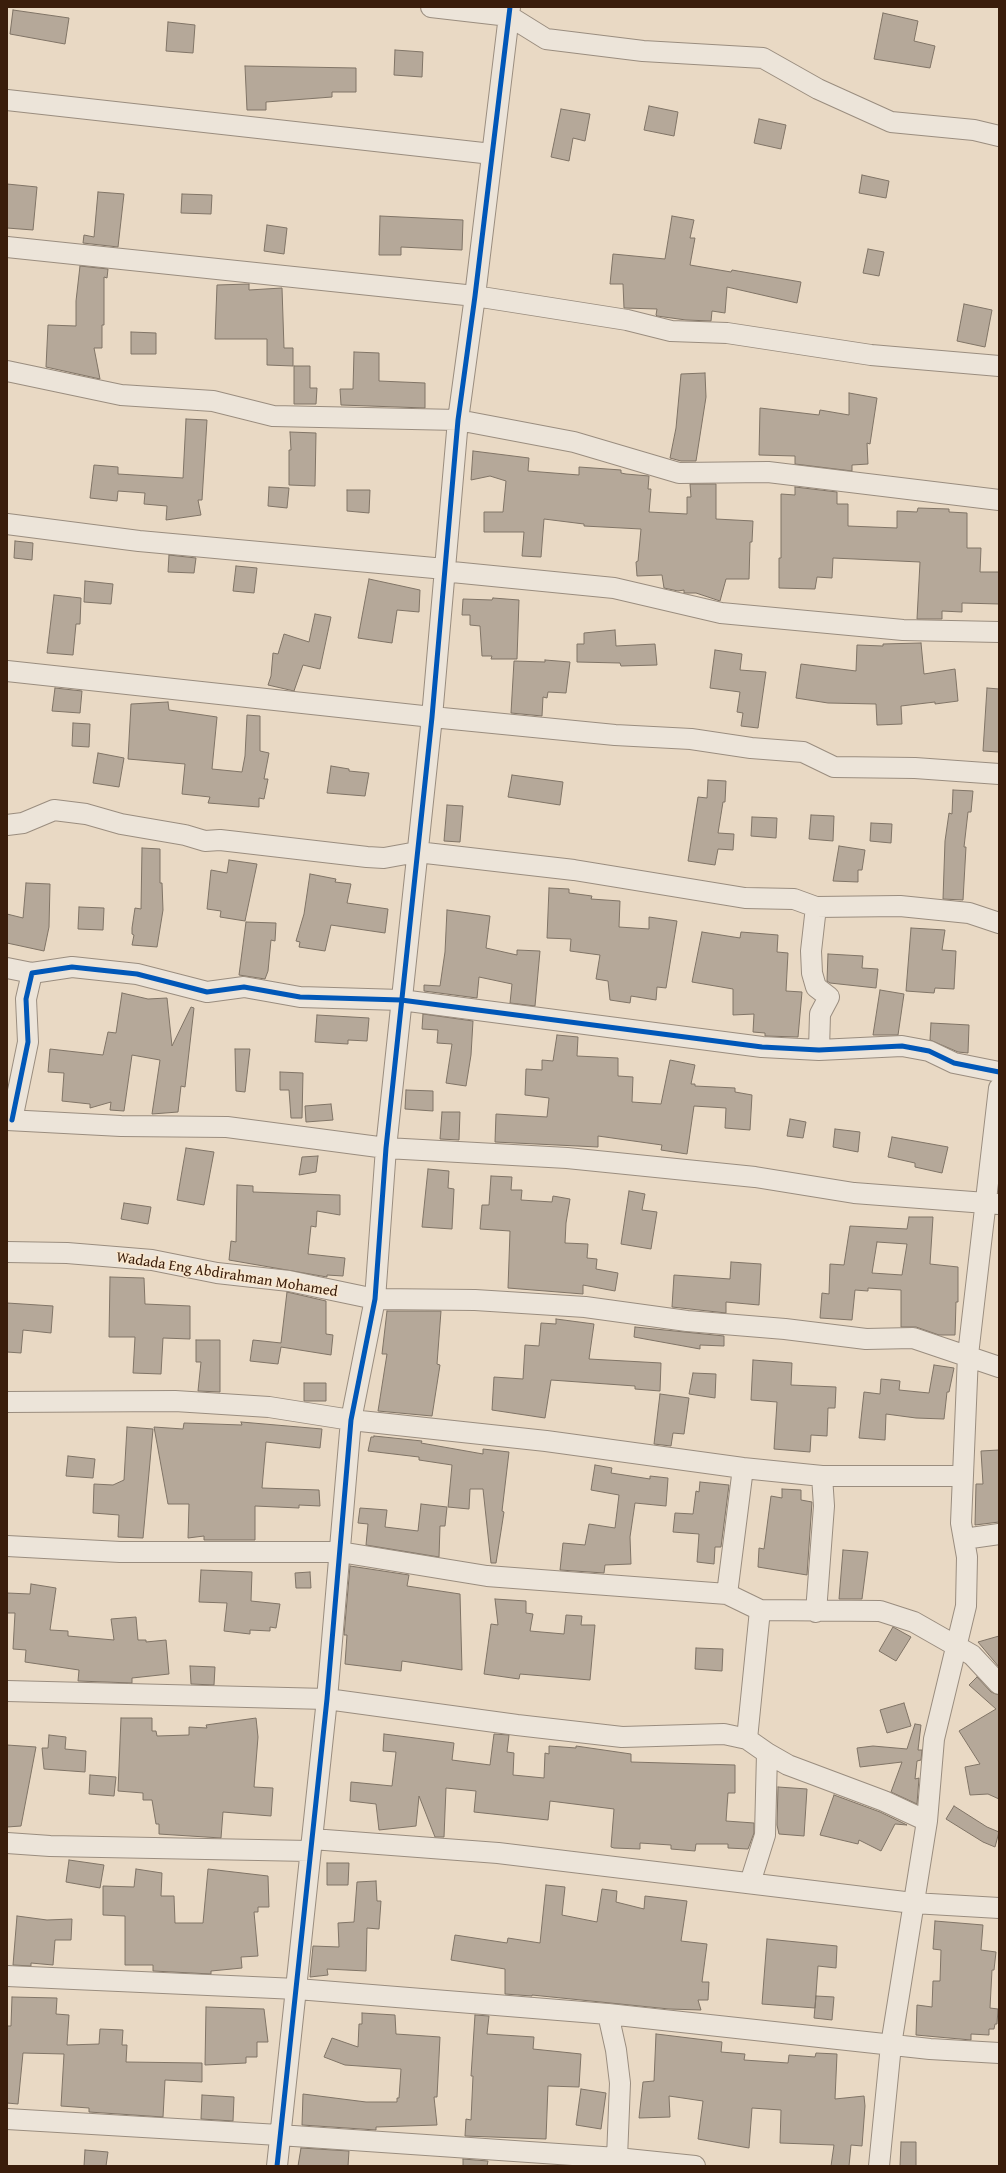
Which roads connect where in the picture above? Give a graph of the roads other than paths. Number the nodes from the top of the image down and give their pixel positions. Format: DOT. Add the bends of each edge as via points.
graph roads {
  1 [pos="431,7"];
  2 [pos="509,11"];
  3 [pos="7,100"];
  4 [pos="999,136"];
  5 [pos="492,154"];
  6 [pos="7,247"];
  7 [pos="475,296"];
  8 [pos="999,366"];
  9 [pos="7,370"];
  10 [pos="458,420"];
  11 [pos="999,500"];
  12 [pos="7,524"];
  13 [pos="445,569"];
  14 [pos="999,632"];
  15 [pos="7,671"];
  16 [pos="432,717"];
  17 [pos="999,774"];
  18 [pos="7,825"];
  19 [pos="417,852"];
  20 [pos="816,907"];
  21 [pos="999,923"];
  22 [pos="7,968"];
  23 [pos="32,973"];
  24 [pos="401,1000"];
  25 [pos="819,1050"];
  26 [pos="999,1072"];
  27 [pos="999,1088"];
  28 [pos="10,1120"];
  29 [pos="386,1148"];
  30 [pos="992,1203"];
  31 [pos="7,1252"];
  32 [pos="375,1299"];
  33 [pos="968,1355"];
  34 [pos="999,1367"];
  35 [pos="7,1402"];
  36 [pos="351,1420"];
  37 [pos="743,1468"];
  38 [pos="822,1476"];
  39 [pos="963,1476"];
  40 [pos="999,1534"];
  41 [pos="964,1539"];
  42 [pos="7,1546"];
  43 [pos="340,1552"];
  44 [pos="727,1594"];
  45 [pos="760,1610"];
  46 [pos="816,1612"];
  47 [pos="956,1647"];
  48 [pos="999,1684"];
  49 [pos="7,1691"];
  50 [pos="327,1698"];
  51 [pos="747,1739"];
  52 [pos="767,1754"];
  53 [pos="927,1821"];
  54 [pos="7,1843"];
  55 [pos="311,1845"];
  56 [pos="750,1883"];
  57 [pos="913,1903"];
  58 [pos="999,1908"];
  59 [pos="7,1976"];
  60 [pos="297,1989"];
  61 [pos="608,2014"];
  62 [pos="891,2045"];
  63 [pos="999,2053"];
  64 [pos="7,2120"];
  65 [pos="279,2135"];
  66 [pos="617,2158"];
  67 [pos="277,2166"];
  68 [pos="695,2166"];
  69 [pos="879,2166"];
  1 -- 2 [label="street"];
  2 -- 4 [label="street" via="546,39 643,51 762,58 818,89 891,122 974,130"];
  2 -- 5 [label="street"];
  3 -- 5 [label="street"];
  5 -- 7 [label="street"];
  6 -- 7 [label="street"];
  7 -- 8 [label="street" via="627,320 671,331 727,333 871,354"];
  7 -- 10 [label="street"];
  9 -- 10 [label="street" via="121,395 213,401 273,416"];
  10 -- 11 [label="street" via="574,442 679,473 768,472"];
  10 -- 13 [label="street"];
  12 -- 13 [label="street" via="140,541"];
  13 -- 14 [label="street" via="452,572 614,588 721,613 903,630"];
  13 -- 16 [label="street"];
  15 -- 16 [label="street"];
  16 -- 17 [label="street" via="615,735 691,739 803,752 834,768 915,768"];
  16 -- 19 [label="street"];
  18 -- 19 [label="street" via="23,823 54,810 86,814 121,824 205,841 220,840 384,858"];
  19 -- 20 [label="street" via="574,870 745,898 794,899"];
  19 -- 24 [label="street"];
  20 -- 21 [label="street" via="900,906 969,913"];
  20 -- 25 [label="street" via="811,951 812,973 816,987 829,997 820,1014"];
  22 -- 23 [label="street"];
  23 -- 24 [label="street" via="72,967 137,974 207,992 244,987 300,997"];
  23 -- 28 [label="street" via="26,999 28,1042"];
  24 -- 25 [label="street" via="762,1047"];
  24 -- 29 [label="street"];
  25 -- 26 [label="street" via="902,1046 929,1051 954,1063"];
  27 -- 30 [label="street"];
  28 -- 29 [label="street" via="121,1126 228,1127"];
  29 -- 30 [label="street" via="567,1158 755,1177 854,1193"];
  29 -- 32 [label="street"];
  30 -- 33 [label="street"];
  31 -- 32 [label="street, Wadada Eng Abdirahman Mohamed" via="67,1253 152,1260 217,1273 289,1281"];
  32 -- 33 [label="street, Wadada Eng Abdirahman Mohamed" via="475,1300 585,1307 687,1321 866,1339 913,1338"];
  32 -- 36 [label="street"];
  33 -- 34 [label="street, Wadada Eng Abdirahman Mohamed"];
  33 -- 39 [label="street"];
  35 -- 36 [label="street" via="175,1401 269,1407"];
  36 -- 37 [label="street" via="546,1441"];
  36 -- 43 [label="street"];
  37 -- 38 [label="street"];
  37 -- 44 [label="street"];
  38 -- 39 [label="street"];
  38 -- 46 [label="street" via="824,1506"];
  39 -- 41 [label="street" via="961,1523"];
  40 -- 41 [label="street"];
  41 -- 47 [label="street" via="967,1557 966,1606"];
  42 -- 43 [label="street" via="120,1552"];
  43 -- 44 [label="street" via="487,1576"];
  43 -- 50 [label="street"];
  44 -- 45 [label="street"];
  45 -- 46 [label="street"];
  45 -- 51 [label="street"];
  46 -- 47 [label="street" via="880,1611 914,1622"];
  47 -- 48 [label="street" via="972,1655"];
  47 -- 53 [label="street" via="934,1739"];
  49 -- 50 [label="street"];
  50 -- 51 [label="street" via="622,1737 724,1734"];
  50 -- 55 [label="street"];
  51 -- 52 [label="street"];
  52 -- 53 [label="street" via="788,1765 884,1801"];
  52 -- 56 [label="street" via="765,1835"];
  53 -- 57 [label="street"];
  54 -- 55 [label="street" via="58,1846"];
  55 -- 56 [label="street" via="498,1853"];
  55 -- 60 [label="street"];
  56 -- 57 [label="street"];
  57 -- 58 [label="street"];
  57 -- 62 [label="street"];
  59 -- 60 [label="street"];
  60 -- 61 [label="street"];
  60 -- 65 [label="street"];
  61 -- 62 [label="street"];
  61 -- 66 [label="street" via="620,2083"];
  62 -- 63 [label="street"];
  62 -- 69 [label="street"];
  64 -- 65 [label="street"];
  65 -- 66 [label="street"];
  65 -- 67 [label="street"];
  66 -- 68 [label="street"];
}
